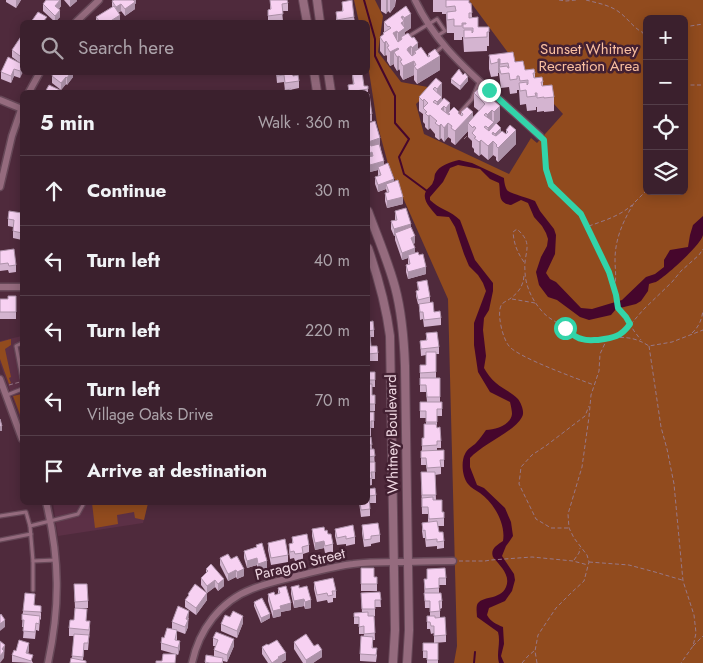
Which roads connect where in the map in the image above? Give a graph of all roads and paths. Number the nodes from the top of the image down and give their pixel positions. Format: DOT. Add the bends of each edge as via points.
graph roads {
  1 [pos="99,0"];
  2 [pos="303,0"];
  3 [pos="317,0"];
  4 [pos="415,0"];
  5 [pos="559,0"];
  6 [pos="576,0"];
  7 [pos="586,0"];
  8 [pos="78,20"];
  9 [pos="306,20"];
  10 [pos="320,20"];
  11 [pos="703,24"];
  12 [pos="428,25"];
  13 [pos="688,26"];
  14 [pos="642,33"];
  15 [pos="436,37"];
  16 [pos="413,40"];
  17 [pos="443,46"];
  18 [pos="433,55"];
  19 [pos="38,75"];
  20 [pos="315,75"];
  21 [pos="328,75"];
  22 [pos="479,81"];
  23 [pos="688,85"];
  24 [pos="703,85"];
  25 [pos="30,90"];
  26 [pos="318,90"];
  27 [pos="331,90"];
  28 [pos="0,100"];
  29 [pos="20,107"];
  30 [pos="450,111"];
  31 [pos="20,114"];
  32 [pos="468,134"];
  33 [pos="540,136"];
  34 [pos="464,139"];
  35 [pos="0,187"];
  36 [pos="643,194"];
  37 [pos="634,203"];
  38 [pos="370,216"];
  39 [pos="588,226"];
  40 [pos="703,249"];
  41 [pos="370,254"];
  42 [pos="524,262"];
  43 [pos="525,273"];
  44 [pos="0,287"];
  45 [pos="20,287"];
  46 [pos="614,288"];
  47 [pos="510,299"];
  48 [pos="536,303"];
  49 [pos="703,310"];
  50 [pos="630,324"];
  51 [pos="703,330"];
  52 [pos="691,334"];
  53 [pos="616,337"];
  54 [pos="607,339"];
  55 [pos="642,341"];
  56 [pos="20,344"];
  57 [pos="649,346"];
  58 [pos="20,369"];
  59 [pos="0,379"];
  60 [pos="20,381"];
  61 [pos="8,385"];
  62 [pos="594,385"];
  63 [pos="20,390"];
  64 [pos="6,395"];
  65 [pos="590,403"];
  66 [pos="20,434"];
  67 [pos="47,505"];
  68 [pos="83,505"];
  69 [pos="0,516"];
  70 [pos="50,521"];
  71 [pos="30,526"];
  72 [pos="569,528"];
  73 [pos="31,534"];
  74 [pos="0,540"];
  75 [pos="580,547"];
  76 [pos="56,560"];
  77 [pos="573,560"];
  78 [pos="33,561"];
  79 [pos="453,561"];
  80 [pos="394,562"];
  81 [pos="408,562"];
  82 [pos="589,562"];
  83 [pos="588,565"];
  84 [pos="683,581"];
  85 [pos="34,590"];
  86 [pos="703,636"];
  87 [pos="693,646"];
  88 [pos="535,651"];
  89 [pos="48,663"];
  90 [pos="192,663"];
  91 [pos="393,663"];
  92 [pos="407,663"];
  93 [pos="522,663"];
  94 [pos="537,663"];
  95 [pos="681,663"];
  1 -- 8 [label="street"];
  2 -- 9 [label="street"];
  3 -- 10 [label="street"];
  4 -- 12 [label="street"];
  5 -- 6 [label="path"];
  7 -- 14 [label="path" via="618,11"];
  11 -- 13 [label="path"];
  12 -- 15 [label="street"];
  12 -- 15 [label="lane" via="437,19 445,31"];
  12 -- 16 [label="lane" via="409,36"];
  15 -- 17 [label="street"];
  17 -- 18 [label="lane"];
  17 -- 22 [label="street"];
  19 -- 25 [label="street"];
  20 -- 26 [label="street"];
  21 -- 27 [label="street"];
  22 -- 30 [label="lane" via="472,99 457,117"];
  22 -- 33 [label="street"];
  23 -- 24 [label="path"];
  28 -- 29 [label="street"];
  31 -- 35 [label="street"];
  32 -- 34 [label="path"];
  33 -- 39 [label="path" via="544,140 551,185 581,214"];
  36 -- 37 [label="path"];
  37 -- 39 [label="path" via="610,218"];
  37 -- 46 [label="path" via="616,244"];
  38 -- 81 [label="street, Whitney Boulevard" via="395,286 402,326"];
  39 -- 46 [label="path"];
  40 -- 50 [label="path"];
  41 -- 80 [label="street, Whitney Boulevard" via="382,290 390,336"];
  42 -- 42 [label="path" via="528,245 525,236 517,229 513,232 514,242"];
  42 -- 43 [label="path"];
  43 -- 47 [label="path" via="519,291"];
  43 -- 48 [label="path"];
  44 -- 45 [label="street"];
  46 -- 50 [label="path" via="618,308"];
  47 -- 48 [label="path"];
  47 -- 62 [label="path" via="499,310 509,347 529,359"];
  48 -- 54 [label="path" via="545,315 574,336 582,340"];
  49 -- 52 [label="path" via="701,320"];
  50 -- 53 [label="path"];
  50 -- 55 [label="path"];
  51 -- 52 [label="path"];
  52 -- 57 [label="path"];
  53 -- 54 [label="path"];
  53 -- 55 [label="path"];
  54 -- 62 [label="path" via="600,354"];
  55 -- 57 [label="path"];
  56 -- 58 [label="lane" via="16,346"];
  57 -- 84 [label="path" via="661,427 674,484"];
  59 -- 64 [label="street"];
  60 -- 61 [label="path"];
  62 -- 65 [label="path"];
  63 -- 64 [label="lane"];
  64 -- 66 [label="street"];
  65 -- 72 [label="path" via="582,467 568,514"];
  65 -- 72 [label="path" via="585,416 532,455 521,468 519,484 536,519 551,528"];
  67 -- 70 [label="street"];
  68 -- 70 [label="lane" via="78,514"];
  69 -- 71 [label="lane" via="26,512"];
  70 -- 71 [label="lane"];
  70 -- 76 [label="street"];
  71 -- 73 [label="lane"];
  72 -- 75 [label="path"];
  73 -- 74 [label="lane"];
  73 -- 78 [label="lane"];
  75 -- 77 [label="path"];
  75 -- 82 [label="path"];
  76 -- 78 [label="lane"];
  76 -- 89 [label="street" via="56,611"];
  77 -- 79 [label="path" via="532,557 485,562"];
  77 -- 83 [label="path"];
  78 -- 85 [label="lane"];
  79 -- 81 [label="street, Paragon Street"];
  80 -- 81 [label="street, Paragon Street"];
  80 -- 90 [label="street, Paragon Street" via="336,567 250,589 229,602 211,620 200,637"];
  80 -- 91 [label="street, Whitney Boulevard"];
  81 -- 92 [label="street, Whitney Boulevard"];
  82 -- 83 [label="path"];
  82 -- 84 [label="path" via="629,566"];
  83 -- 88 [label="path" via="584,581 556,608 538,635"];
  84 -- 87 [label="path" via="694,615 696,633"];
  86 -- 87 [label="path"];
  87 -- 95 [label="path"];
  88 -- 93 [label="path"];
  88 -- 94 [label="path"];
}
